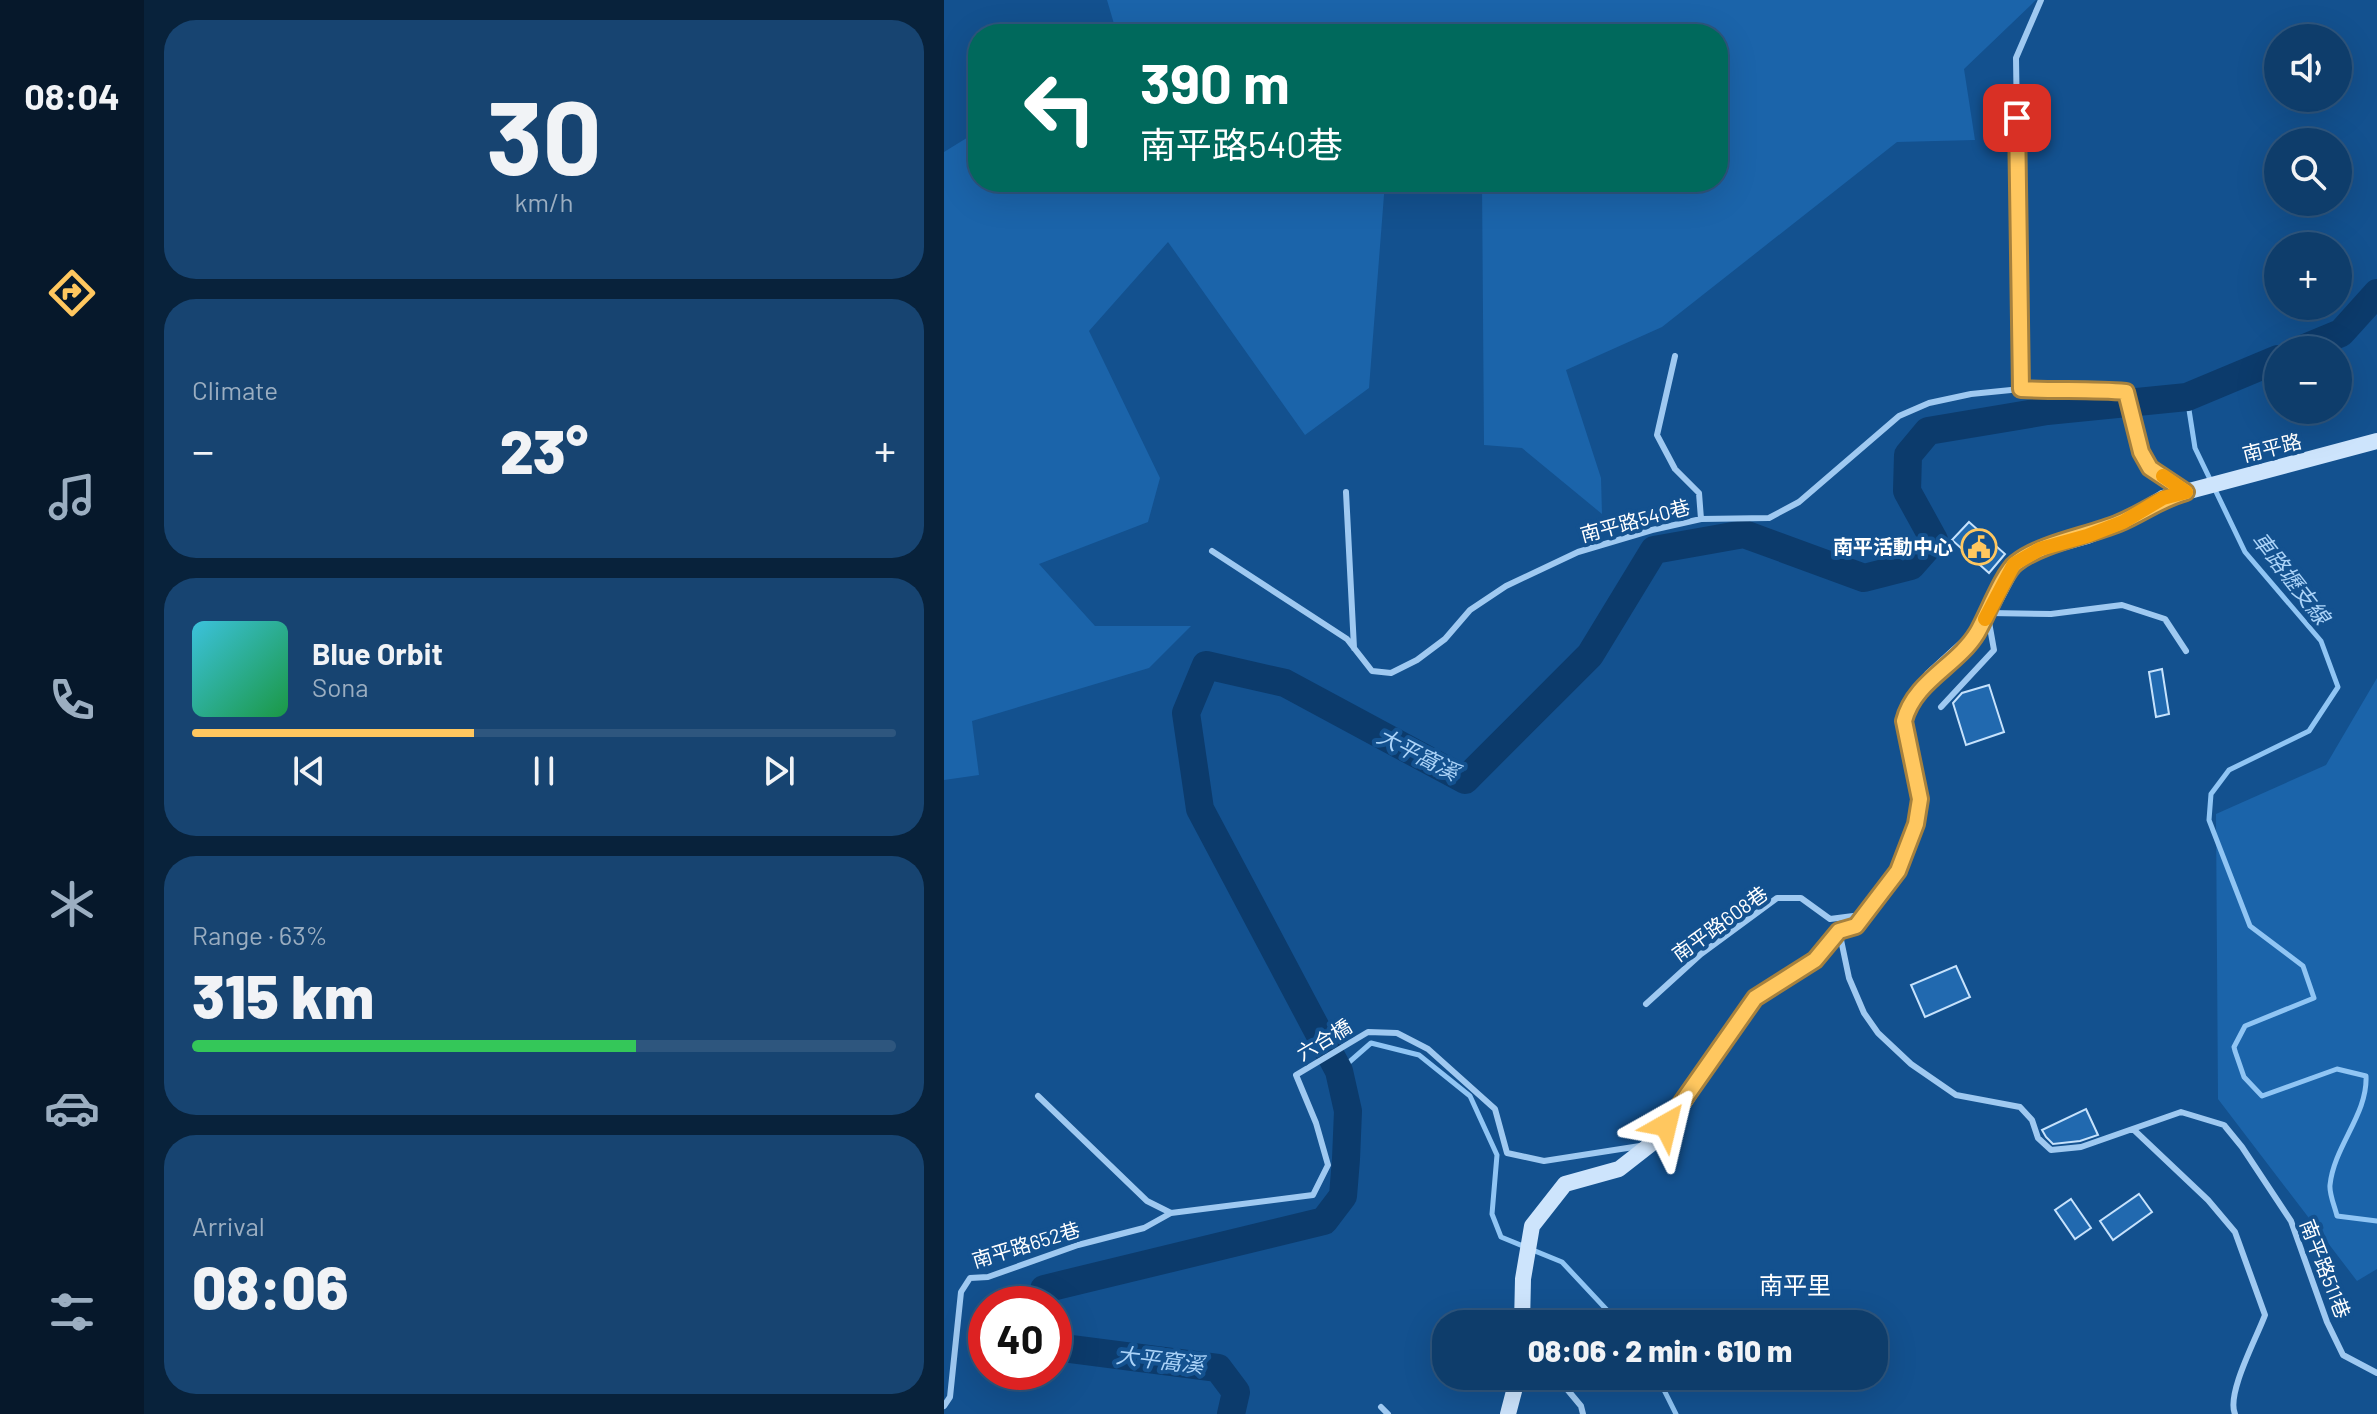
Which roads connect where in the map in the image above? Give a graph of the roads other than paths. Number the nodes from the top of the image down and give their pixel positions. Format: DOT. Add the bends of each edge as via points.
graph roads {
  1 [pos="2041,0"];
  2 [pos="1675,356"];
  3 [pos="2021,389"];
  4 [pos="2377,441"];
  5 [pos="1346,492"];
  6 [pos="2186,492"];
  7 [pos="1701,519"];
  8 [pos="1212,551"];
  9 [pos="1988,613"];
  10 [pos="1354,648"];
  11 [pos="2186,651"];
  12 [pos="1941,707"];
  13 [pos="1865,915"];
  14 [pos="1839,931"];
  15 [pos="1646,1004"];
  16 [pos="1296,1075"];
  17 [pos="1038,1096"];
  18 [pos="2133,1129"];
  19 [pos="1651,1144"];
  20 [pos="1171,1213"];
  21 [pos="1522,1310"];
  22 [pos="2377,1373"];
  23 [pos="1514,1390"];
  24 [pos="1568,1390"];
  25 [pos="944,1406"];
  26 [pos="1381,1407"];
  27 [pos="1388,1414"];
  28 [pos="1508,1414"];
  29 [pos="1583,1414"];
  30 [pos="2235,1414"];
  1 -- 3 [label="lane" via="2016,58"];
  2 -- 7 [label="lane" via="1657,435 1675,469 1699,493"];
  3 -- 6 [label="lane, 南平路540巷" via="2126,392 2150,468"];
  3 -- 7 [label="lane, 南平路540巷" via="1929,403 1899,416 1799,502 1769,518"];
  4 -- 6 [label="street, 南平路"];
  5 -- 10 [label="lane"];
  6 -- 9 [label="street" via="2014,564"];
  7 -- 10 [label="lane, 南平路540巷" via="1578,552 1506,586 1470,610 1445,639 1391,673 1372,671"];
  8 -- 10 [label="lane, 南平路540巷"];
  9 -- 11 [label="lane" via="2051,614 2122,605 2165,619"];
  9 -- 12 [label="lane" via="1994,650"];
  9 -- 13 [label="street" via="1976,636 1931,677 1907,709 1904,721 1920,799 1916,824 1898,871"];
  13 -- 14 [label="street" via="1856,926"];
  13 -- 15 [label="lane, 南平路608巷" via="1830,919 1801,898 1777,898 1701,954"];
  14 -- 18 [label="lane, 南平路511巷" via="1849,978 1878,1033 1956,1095 2020,1107 2051,1150 2081,1147"];
  14 -- 19 [label="street" via="1815,960 1755,998"];
  16 -- 19 [label="lane, 六合橋" via="1368,1032 1397,1033 1428,1049 1495,1109 1507,1153 1544,1161"];
  16 -- 20 [label="lane, 南平路652巷" via="1328,1165 1313,1195"];
  17 -- 20 [label="lane" via="1147,1201"];
  18 -- 22 [label="lane, 南平路511巷" via="2181,1112 2224,1125 2291,1221 2343,1355"];
  18 -- 30 [label="lane" via="2235,1232 2265,1315 2236,1388"];
  19 -- 21 [label="street" via="1619,1169 1565,1184 1532,1226"];
  20 -- 25 [label="lane, 南平路652巷" via="1144,1228 988,1277 970,1278 961,1292 950,1397"];
  23 -- 28 [label="street"];
  24 -- 29 [label="lane"];
  26 -- 27 [label="lane"];
}
